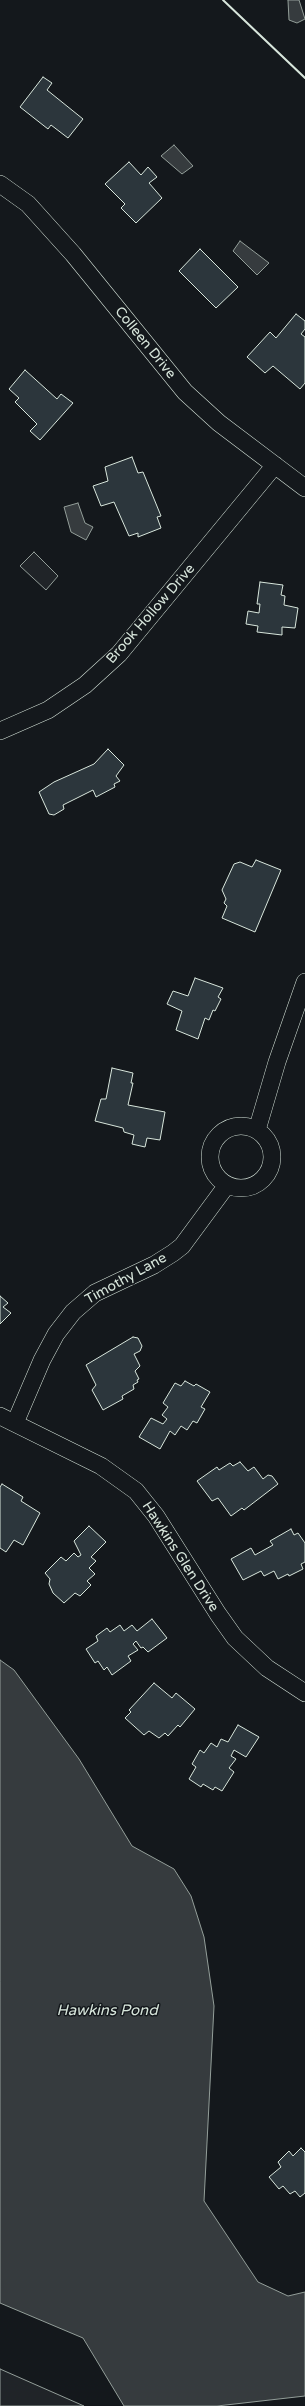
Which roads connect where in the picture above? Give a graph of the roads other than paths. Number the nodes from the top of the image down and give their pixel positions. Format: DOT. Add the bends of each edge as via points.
graph roads {
  1 [pos="0,184"];
  2 [pos="275,465"];
  3 [pos="305,488"];
  4 [pos="0,731"];
  5 [pos="305,982"];
  6 [pos="257,1130"];
  7 [pos="227,1185"];
  8 [pos="7,1420"];
  9 [pos="305,1693"];
  1 -- 2 [label="street, Colleen Drive" via="28,204 68,248 185,392 219,423"];
  2 -- 3 [label="street, Colleen Drive"];
  2 -- 4 [label="street, Brook Hollow Drive" via="119,654 85,685 48,710"];
  5 -- 6 [label="street" via="276,1062"];
  6 -- 7 [label="street" via="272,1150 272,1165 268,1174 252,1187 237,1188"];
  6 -- 7 [label="street" via="242,1126 232,1128 222,1133 213,1145 211,1165 216,1175"];
  7 -- 8 [label="street, Timothy Lane" via="182,1246 154,1265 95,1293 73,1312 56,1334"];
  8 -- 9 [label="street, Hawkins Glen Drive" via="101,1466 136,1491 156,1516 235,1638 267,1668"];
}
